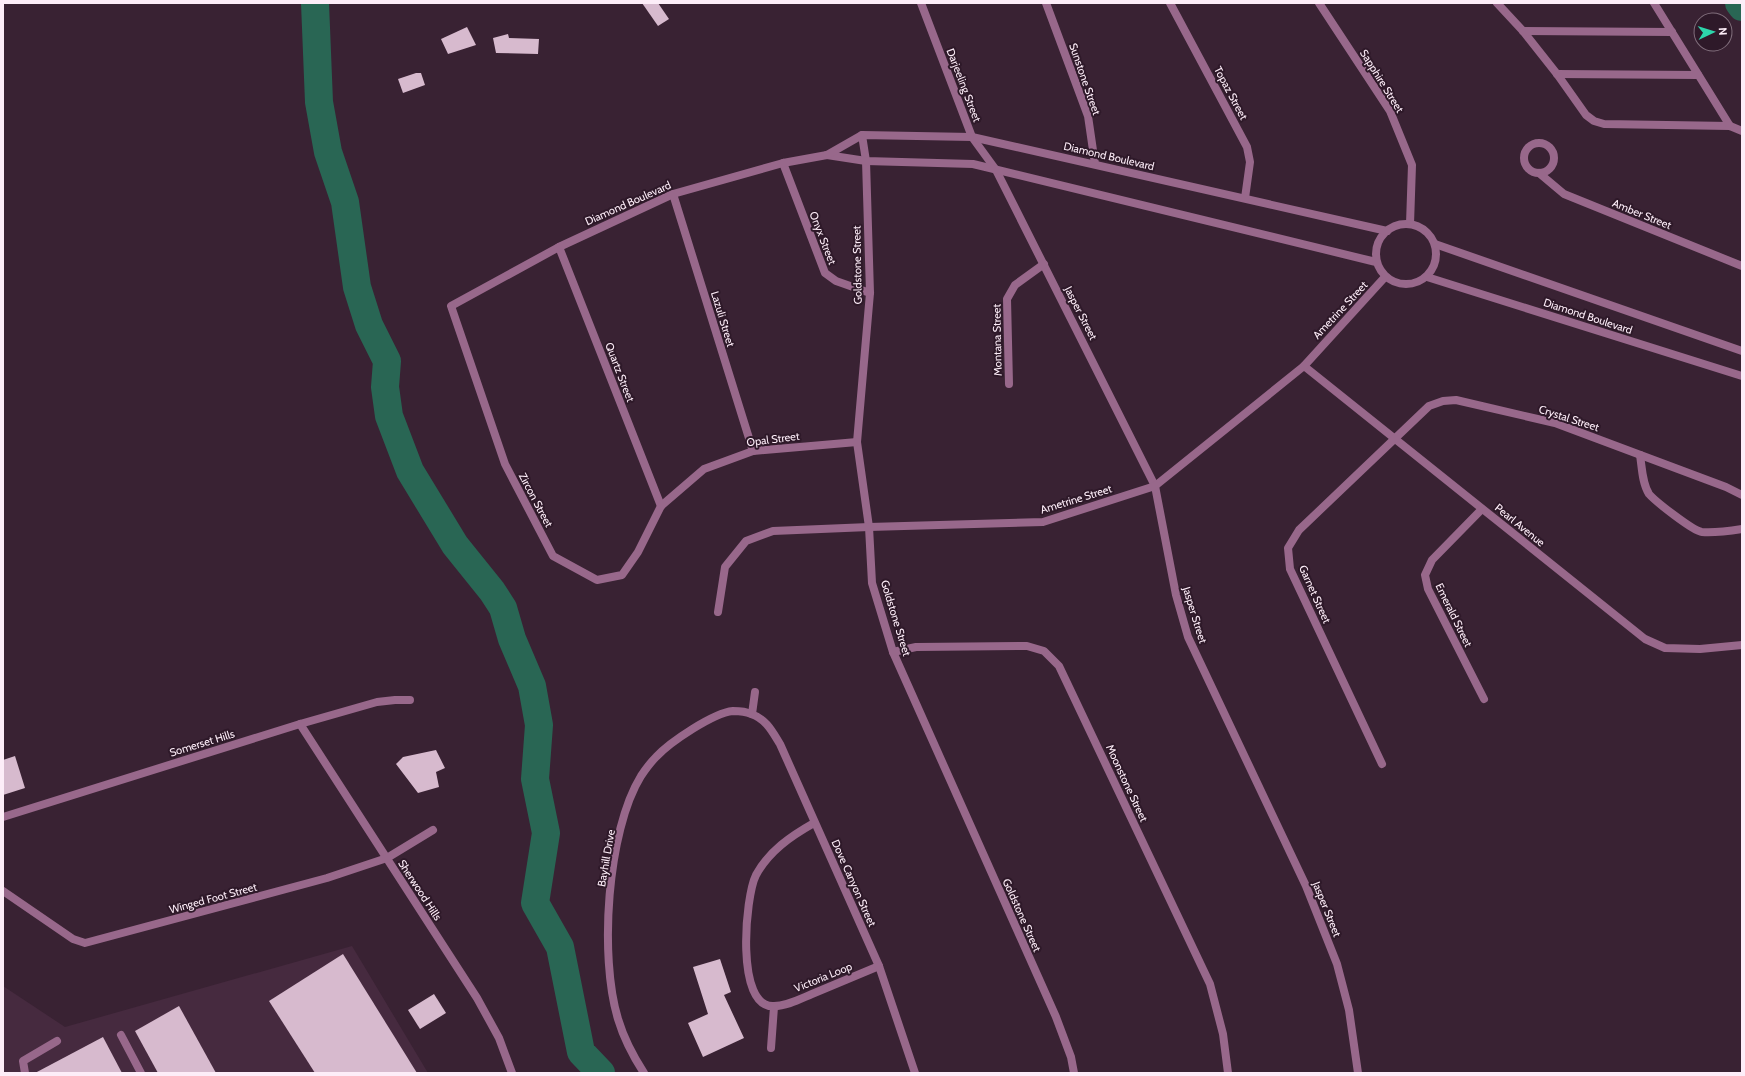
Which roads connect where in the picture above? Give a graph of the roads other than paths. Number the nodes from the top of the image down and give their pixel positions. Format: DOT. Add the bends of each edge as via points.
graph roads {
  1 [pos="921,3"];
  2 [pos="1046,3"];
  3 [pos="1170,3"];
  4 [pos="1319,3"];
  5 [pos="1497,3"];
  6 [pos="1654,3"];
  7 [pos="1522,31"];
  8 [pos="1672,32"];
  9 [pos="1557,74"];
  10 [pos="1698,75"];
  11 [pos="1730,126"];
  12 [pos="1742,131"];
  13 [pos="862,135"];
  14 [pos="972,137"];
  15 [pos="827,155"];
  16 [pos="866,162"];
  17 [pos="783,163"];
  18 [pos="1095,164"];
  19 [pos="996,170"];
  20 [pos="1539,173"];
  21 [pos="673,194"];
  22 [pos="1244,198"];
  23 [pos="1410,224"];
  24 [pos="1386,231"];
  25 [pos="1435,244"];
  26 [pos="559,247"];
  27 [pos="1376,262"];
  28 [pos="1044,264"];
  29 [pos="1742,266"];
  30 [pos="1385,277"];
  31 [pos="1427,277"];
  32 [pos="870,293"];
  33 [pos="451,306"];
  34 [pos="1742,351"];
  35 [pos="1304,366"];
  36 [pos="1742,376"];
  37 [pos="1009,384"];
  38 [pos="1394,438"];
  39 [pos="857,442"];
  40 [pos="753,451"];
  41 [pos="1640,455"];
  42 [pos="1155,486"];
  43 [pos="1742,495"];
  44 [pos="661,506"];
  45 [pos="1482,509"];
  46 [pos="869,527"];
  47 [pos="1742,529"];
  48 [pos="718,612"];
  49 [pos="1742,645"];
  50 [pos="893,652"];
  51 [pos="755,692"];
  52 [pos="1484,699"];
  53 [pos="410,700"];
  54 [pos="752,714"];
  55 [pos="300,724"];
  56 [pos="1382,764"];
  57 [pos="3,817"];
  58 [pos="814,823"];
  59 [pos="433,830"];
  60 [pos="386,858"];
  61 [pos="3,891"];
  62 [pos="879,966"];
  63 [pos="774,1006"];
  64 [pos="121,1034"];
  65 [pos="57,1041"];
  66 [pos="771,1048"];
  67 [pos="25,1073"];
  68 [pos="141,1073"];
  69 [pos="512,1073"];
  70 [pos="644,1073"];
  71 [pos="915,1073"];
  72 [pos="1074,1073"];
  73 [pos="1228,1073"];
  74 [pos="1358,1073"];
  1 -- 14 [label="street, Darjeeling Street"];
  2 -- 18 [label="street, Sunstone Street" via="1088,116"];
  3 -- 22 [label="street, Topaz Street" via="1247,147 1250,162"];
  4 -- 23 [label="street, Sapphire Street" via="1390,111 1412,165"];
  5 -- 7 [label="street"];
  6 -- 8 [label="street"];
  7 -- 8 [label="street"];
  7 -- 9 [label="street"];
  8 -- 10 [label="street"];
  9 -- 10 [label="street"];
  9 -- 11 [label="street" via="1586,115 1594,121 1604,124"];
  10 -- 11 [label="street"];
  11 -- 12 [label="street"];
  13 -- 14 [label="street, Diamond Boulevard"];
  13 -- 15 [label="street, Diamond Boulevard"];
  13 -- 16 [label="street, Goldstone Street"];
  14 -- 18 [label="street, Diamond Boulevard"];
  14 -- 19 [label="street, Darjeeling Street"];
  15 -- 16 [label="street, Diamond Boulevard"];
  15 -- 17 [label="street, Diamond Boulevard"];
  16 -- 19 [label="street, Diamond Boulevard" via="973,164"];
  16 -- 32 [label="street, Goldstone Street"];
  17 -- 21 [label="street, Diamond Boulevard"];
  17 -- 32 [label="street, Onyx Street" via="825,273 836,281"];
  18 -- 22 [label="street, Diamond Boulevard"];
  19 -- 27 [label="street, Diamond Boulevard"];
  19 -- 28 [label="street, Jasper Street"];
  20 -- 29 [label="street, Amber Street" via="1564,194"];
  21 -- 26 [label="street, Diamond Boulevard"];
  21 -- 40 [label="street, Lazuli Street"];
  22 -- 24 [label="street, Diamond Boulevard"];
  23 -- 24 [label="street" via="1402,224"];
  23 -- 25 [label="street" via="1425,231"];
  24 -- 27 [label="street" via="1377,245"];
  25 -- 31 [label="street" via="1436,261"];
  25 -- 34 [label="street, Diamond Boulevard"];
  26 -- 33 [label="street, Diamond Boulevard"];
  26 -- 44 [label="street, Quartz Street"];
  27 -- 30 [label="street"];
  28 -- 37 [label="street, Montana Street" via="1015,285 1007,299"];
  28 -- 42 [label="street, Jasper Street"];
  30 -- 31 [label="street" via="1402,285 1411,285"];
  30 -- 35 [label="street, Ametrine Street"];
  31 -- 36 [label="street, Diamond Boulevard"];
  32 -- 39 [label="street, Goldstone Street"];
  33 -- 44 [label="street, Zircon Street" via="505,464 553,556 597,580 622,575 638,552"];
  35 -- 38 [label="street, Pearl Avenue"];
  35 -- 42 [label="street, Ametrine Street"];
  38 -- 41 [label="street, Crystal Street" via="1430,406 1442,401 1456,400 1555,423"];
  38 -- 45 [label="street, Pearl Avenue"];
  38 -- 56 [label="street, Garnet Street" via="1299,530 1288,548 1290,569"];
  39 -- 40 [label="street, Opal Street"];
  39 -- 46 [label="street, Goldstone Street"];
  40 -- 44 [label="street, Opal Street" via="704,468"];
  41 -- 43 [label="street, Crystal Street"];
  41 -- 47 [label="street" via="1644,483 1650,495 1691,528 1700,532"];
  42 -- 46 [label="street, Ametrine Street" via="1043,522"];
  42 -- 74 [label="street, Jasper Street" via="1176,595 1188,637 1306,886 1338,964 1349,1010"];
  45 -- 49 [label="street, Pearl Avenue" via="1645,639 1665,648 1700,649"];
  45 -- 52 [label="street, Emerald Street" via="1432,560 1425,575 1428,589"];
  46 -- 48 [label="street, Ametrine Street" via="772,531 746,541 725,567"];
  46 -- 50 [label="street, Goldstone Street" via="872,583"];
  50 -- 72 [label="street, Goldstone Street" via="1056,1017"];
  50 -- 73 [label="street, Moonstone Street" via="916,646 1027,646 1044,651 1059,666 1210,984 1223,1034"];
  51 -- 54 [label="street"];
  53 -- 55 [label="street, Somerset Hills" via="377,702"];
  54 -- 58 [label="street, Dove Canyon Street" via="767,723 780,744"];
  54 -- 70 [label="street, Bayhill Drive" via="734,711 713,717 672,742 656,757 641,777 625,817 612,875 608,952 618,1018 630,1051"];
  55 -- 57 [label="street, Somerset Hills"];
  55 -- 60 [label="street, Sherwood Hills"];
  58 -- 62 [label="street, Dove Canyon Street"];
  58 -- 63 [label="street" via="794,834 765,859 755,876 750,895 746,918 746,942 750,981 754,995 763,1004"];
  59 -- 60 [label="street, Winged Foot Street"];
  60 -- 61 [label="street, Winged Foot Street" via="327,878 85,942 73,939"];
  60 -- 69 [label="street, Sherwood Hills" via="477,998 499,1038"];
  62 -- 63 [label="street, Victoria Loop" via="793,1002"];
  62 -- 71 [label="street, Dove Canyon Street"];
  63 -- 66 [label="street"];
  64 -- 68 [label="street"];
  65 -- 67 [label="street" via="23,1061"];
}
